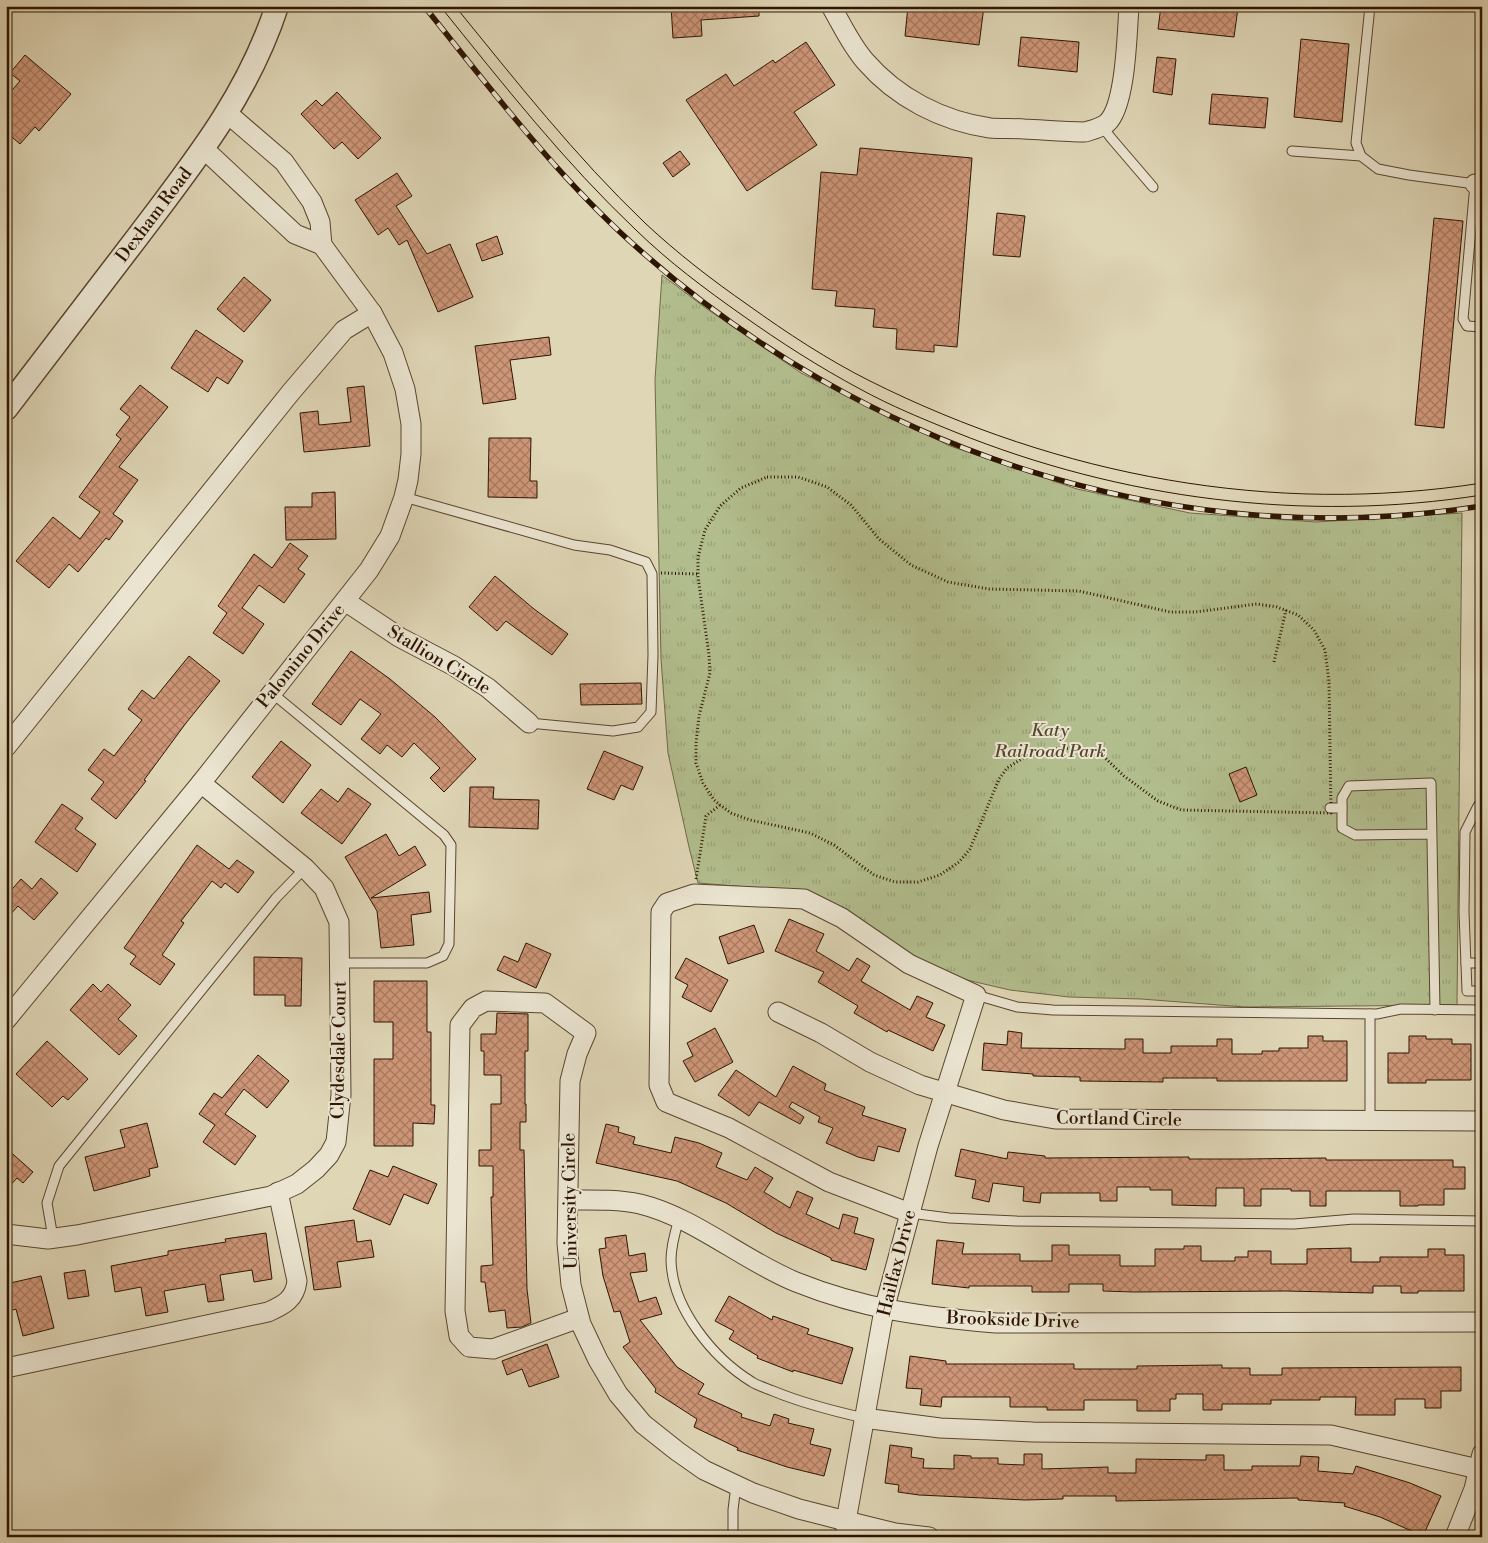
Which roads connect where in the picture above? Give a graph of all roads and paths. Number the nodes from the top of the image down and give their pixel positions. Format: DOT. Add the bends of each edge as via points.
graph roads {
  1 [pos="277,6"];
  2 [pos="831,6"];
  3 [pos="1130,6"];
  4 [pos="1370,6"];
  5 [pos="227,113"];
  6 [pos="1102,126"];
  7 [pos="204,149"];
  8 [pos="1292,151"];
  9 [pos="1361,156"];
  10 [pos="1478,185"];
  11 [pos="1154,188"];
  12 [pos="322,245"];
  13 [pos="372,313"];
  14 [pos="1482,327"];
  15 [pos="6,409"];
  16 [pos="404,497"];
  17 [pos="651,573"];
  18 [pos="698,574"];
  19 [pos="345,601"];
  20 [pos="1286,610"];
  21 [pos="1274,662"];
  22 [pos="272,693"];
  23 [pos="529,723"];
  24 [pos="6,747"];
  25 [pos="201,783"];
  26 [pos="720,805"];
  27 [pos="1482,806"];
  28 [pos="1330,808"];
  29 [pos="1342,808"];
  30 [pos="1432,834"];
  31 [pos="305,868"];
  32 [pos="694,894"];
  33 [pos="1466,963"];
  34 [pos="1482,963"];
  35 [pos="341,964"];
  36 [pos="1482,991"];
  37 [pos="976,995"];
  38 [pos="1435,1010"];
  39 [pos="1482,1010"];
  40 [pos="778,1012"];
  41 [pos="1370,1014"];
  42 [pos="6,1020"];
  43 [pos="944,1093"];
  44 [pos="1370,1120"];
  45 [pos="1482,1121"];
  46 [pos="278,1192"];
  47 [pos="569,1200"];
  48 [pos="910,1213"];
  49 [pos="678,1219"];
  50 [pos="1482,1221"];
  51 [pos="6,1234"];
  52 [pos="53,1238"];
  53 [pos="884,1310"];
  54 [pos="579,1318"];
  55 [pos="1482,1322"];
  56 [pos="6,1368"];
  57 [pos="864,1418"];
  58 [pos="1480,1462"];
  59 [pos="736,1485"];
  60 [pos="846,1529"];
  61 [pos="733,1537"];
  62 [pos="929,1537"];
  63 [pos="1455,1537"];
  1 -- 5 [label="street, Dexham Road" via="252,71"];
  2 -- 6 [label="street" via="866,62 900,92 940,115 991,128 1085,132"];
  3 -- 6 [label="street" via="1121,88 1115,112"];
  4 -- 9 [label="lane" via="1356,143"];
  5 -- 7 [label="street, Dexham Road"];
  5 -- 12 [label="street" via="284,162 312,202 320,222"];
  6 -- 11 [label="lane"];
  7 -- 12 [label="street" via="295,234"];
  7 -- 15 [label="street, Dexham Road"];
  8 -- 9 [label="lane"];
  9 -- 10 [label="lane" via="1378,169"];
  10 -- 14 [label="lane" via="1463,319 1467,326"];
  12 -- 13 [label="street, Palomino Drive"];
  13 -- 16 [label="street, Palomino Drive" via="393,353 405,389 411,424 411,454"];
  13 -- 24 [label="street" via="344,330 291,392"];
  16 -- 17 [label="lane" via="574,545 610,550 646,562"];
  16 -- 19 [label="street, Palomino Drive" via="390,536"];
  17 -- 18 [label="path"];
  17 -- 23 [label="lane" via="651,712 638,728 613,731"];
  18 -- 20 [label="path" via="698,557 705,530 720,506 741,488 767,478 798,478 827,487 852,505 879,539 911,565 948,582 989,589 1079,591 1170,612 1257,604"];
  18 -- 26 [label="path" via="710,673 699,716 696,763 703,783"];
  19 -- 22 [label="street, Palomino Drive"];
  19 -- 23 [label="street, Stallion Circle" via="399,637 488,688"];
  20 -- 21 [label="path"];
  20 -- 28 [label="path" via="1298,615 1314,630 1325,650 1329,682"];
  22 -- 25 [label="street, Palomino Drive"];
  22 -- 35 [label="lane" via="444,835 451,845 449,944 443,956 426,963"];
  25 -- 31 [label="street, Clydesdale Court"];
  25 -- 42 [label="street, Palomino Drive"];
  26 -- 28 [label="path" via="730,813 750,820 810,833 874,875 896,882 918,882 940,875 959,862 970,849 999,779 1007,768 1023,758 1056,749 1084,748 1101,754 1158,801 1181,810 1331,813"];
  26 -- 32 [label="path" via="706,816 704,822"];
  27 -- 33 [label="lane" via="1478,806 1465,832"];
  28 -- 29 [label="lane"];
  29 -- 30 [label="lane" via="1342,828 1355,835"];
  29 -- 30 [label="lane" via="1342,798 1350,786 1431,783"];
  30 -- 38 [label="lane"];
  31 -- 35 [label="street, Clydesdale Court" via="324,888 340,922"];
  31 -- 52 [label="lane" via="276,898 59,1166 47,1203"];
  32 -- 37 [label="street" via="804,899 842,918 909,964"];
  32 -- 48 [label="street" via="667,903 661,912 659,1086 666,1102 729,1128 829,1182"];
  33 -- 34 [label="lane"];
  33 -- 36 [label="lane" via="1467,991"];
  35 -- 46 [label="street, Clydesdale Court" via="341,1095 336,1142 316,1169 298,1184"];
  37 -- 41 [label="lane" via="1017,1007 1053,1010"];
  37 -- 43 [label="street, Hailfax Drive"];
  38 -- 39 [label="lane"];
  38 -- 41 [label="lane" via="1402,1009"];
  40 -- 43 [label="street, Cortland Circle" via="870,1062 920,1086"];
  41 -- 44 [label="lane"];
  43 -- 44 [label="street, Cortland Circle" via="1004,1110 1056,1118"];
  43 -- 48 [label="street, Hailfax Drive"];
  44 -- 45 [label="street, Cortland Circle"];
  46 -- 52 [label="street, Clydesdale Court" via="242,1202"];
  46 -- 56 [label="street" via="297,1281 296,1290 284,1305 268,1312"];
  47 -- 49 [label="street, Brookside Drive" via="613,1200 642,1205"];
  47 -- 54 [label="street, University Circle" via="567,1243 571,1285"];
  47 -- 54 [label="street, University Circle" via="570,1081 586,1032 546,1004 486,1000 473,1008 460,1025 455,1311 459,1336 469,1347 493,1349"];
  48 -- 50 [label="lane" via="1016,1221 1294,1224 1354,1219"];
  48 -- 53 [label="street, Hailfax Drive"];
  49 -- 53 [label="street, Brookside Drive" via="755,1263 794,1281 832,1296"];
  49 -- 57 [label="lane" via="671,1259 673,1280 681,1302 700,1334 722,1359 753,1382 794,1399"];
  51 -- 52 [label="street, Clydesdale Court"];
  53 -- 55 [label="street, Brookside Drive" via="996,1323"];
  53 -- 57 [label="street, Hailfax Drive"];
  54 -- 59 [label="street, University Circle" via="618,1394 644,1424 704,1470"];
  57 -- 58 [label="street" via="940,1428 1033,1432 1331,1435"];
  57 -- 60 [label="street, Hailfax Drive"];
  58 -- 63 [label="street" via="1474,1489"];
  59 -- 60 [label="street, University Circle"];
  59 -- 61 [label="lane"];
  60 -- 62 [label="street, University Circle"];
}
